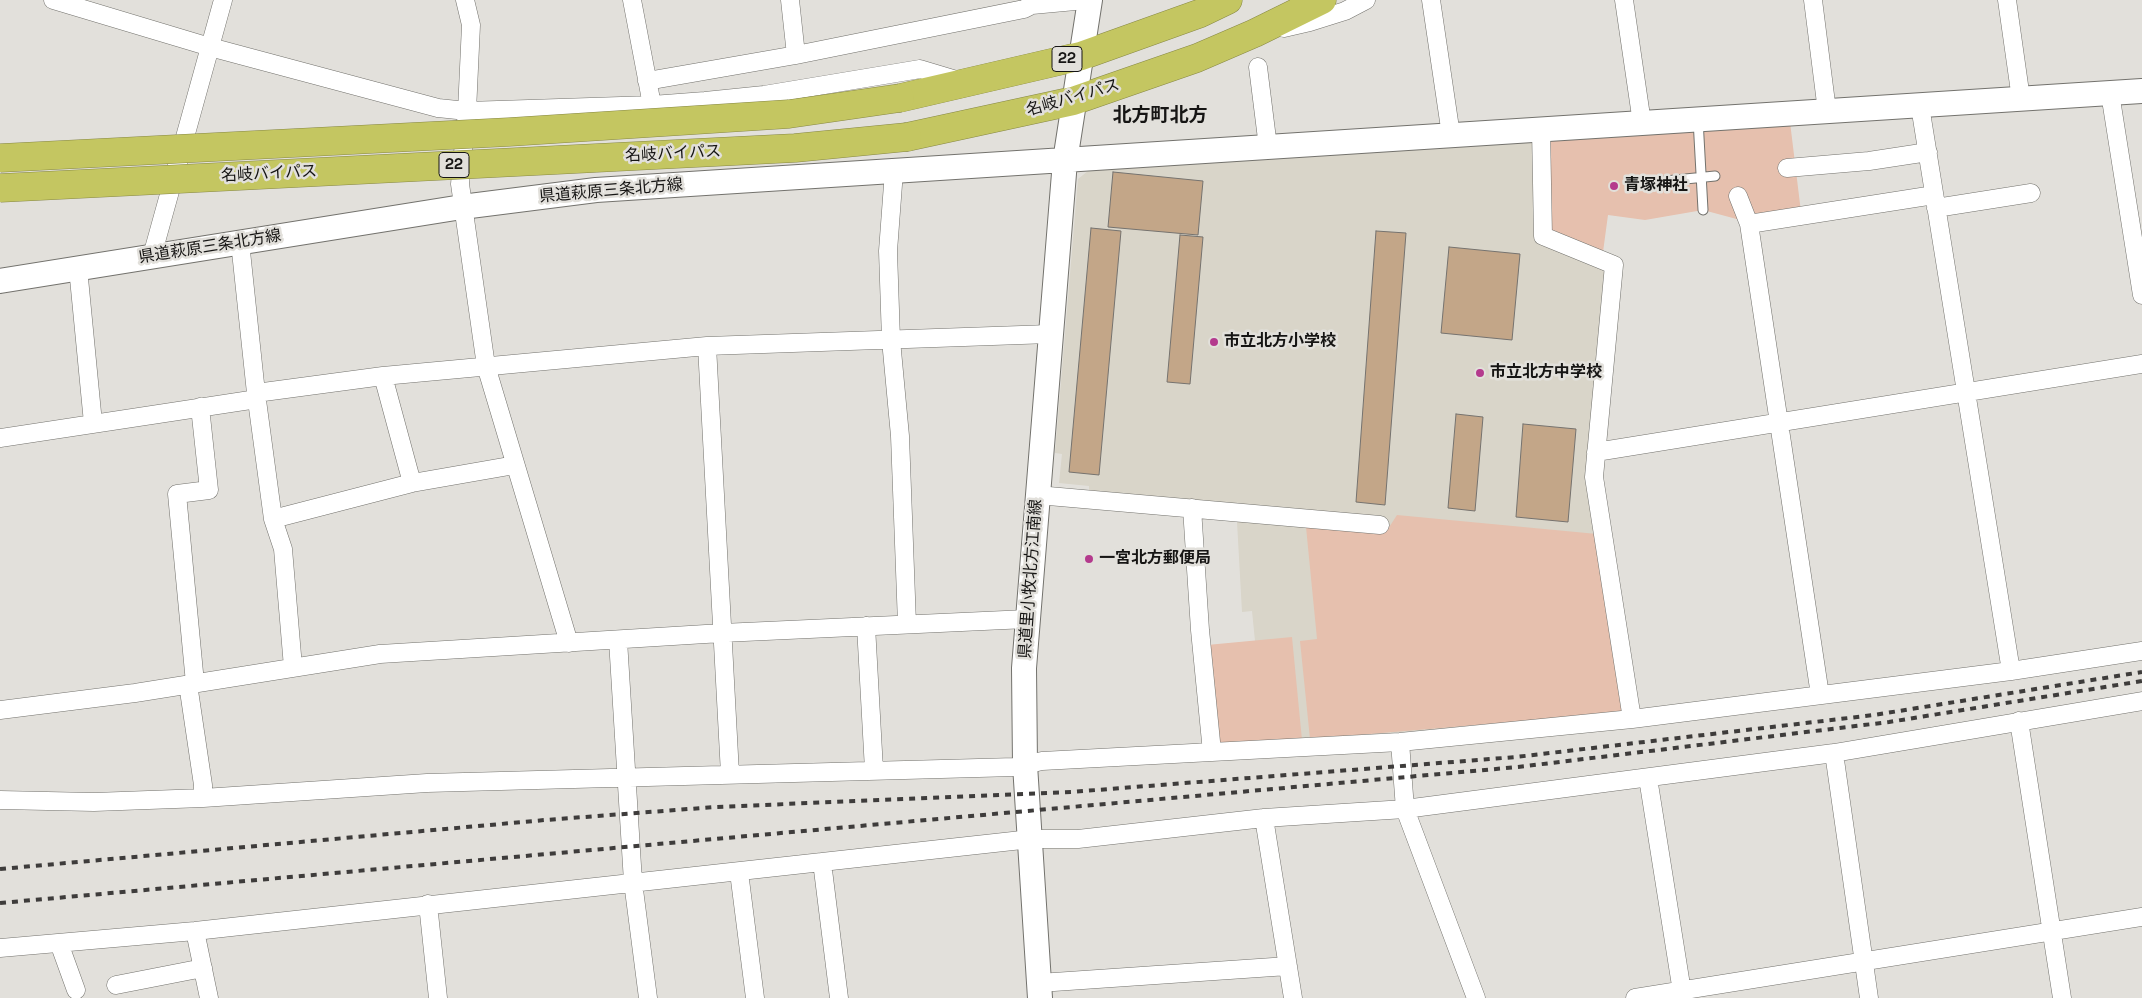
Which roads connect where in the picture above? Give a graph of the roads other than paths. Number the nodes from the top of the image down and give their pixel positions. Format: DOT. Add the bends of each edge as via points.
graph roads {
  1 [pos="53,0"];
  2 [pos="223,0"];
  3 [pos="465,0"];
  4 [pos="632,0"];
  5 [pos="790,0"];
  6 [pos="1088,0"];
  7 [pos="1228,0"];
  8 [pos="1322,0"];
  9 [pos="1366,0"];
  10 [pos="1431,0"];
  11 [pos="1624,0"];
  12 [pos="1813,0"];
  13 [pos="2007,0"];
  14 [pos="1032,3"];
  15 [pos="1255,33"];
  16 [pos="210,47"];
  17 [pos="796,55"];
  18 [pos="1080,56"];
  19 [pos="1258,67"];
  20 [pos="646,81"];
  21 [pos="968,83"];
  22 [pos="2142,91"];
  23 [pos="2110,93"];
  24 [pos="2021,99"];
  25 [pos="1073,101"];
  26 [pos="652,105"];
  27 [pos="1920,106"];
  28 [pos="1827,110"];
  29 [pos="467,111"];
  30 [pos="1698,119"];
  31 [pos="1642,123"];
  32 [pos="1541,129"];
  33 [pos="1451,135"];
  34 [pos="1268,147"];
  35 [pos="1928,152"];
  36 [pos="0,158"];
  37 [pos="1064,161"];
  38 [pos="1787,168"];
  39 [pos="894,171"];
  40 [pos="1715,176"];
  41 [pos="1701,177"];
  42 [pos="1636,184"];
  43 [pos="0,188"];
  44 [pos="2031,193"];
  45 [pos="1738,196"];
  46 [pos="1935,202"];
  47 [pos="462,206"];
  48 [pos="1703,210"];
  49 [pos="1749,224"];
  50 [pos="240,242"];
  51 [pos="152,256"];
  52 [pos="78,268"];
  53 [pos="0,281"];
  54 [pos="2142,295"];
  55 [pos="1050,334"];
  56 [pos="891,340"];
  57 [pos="707,346"];
  58 [pos="2142,364"];
  59 [pos="486,366"];
  60 [pos="383,376"];
  61 [pos="1965,392"];
  62 [pos="256,396"];
  63 [pos="200,408"];
  64 [pos="1778,422"];
  65 [pos="93,423"];
  66 [pos="0,438"];
  67 [pos="1596,452"];
  68 [pos="515,465"];
  69 [pos="412,483"];
  70 [pos="1037,495"];
  71 [pos="1192,508"];
  72 [pos="273,519"];
  73 [pos="1380,525"];
  74 [pos="1026,619"];
  75 [pos="907,624"];
  76 [pos="866,626"];
  77 [pos="722,633"];
  78 [pos="618,640"];
  79 [pos="569,642"];
  80 [pos="2142,651"];
  81 [pos="293,667"];
  82 [pos="2011,671"];
  83 [pos="191,683"];
  84 [pos="1820,695"];
  85 [pos="2142,701"];
  86 [pos="0,710"];
  87 [pos="1632,718"];
  88 [pos="2019,721"];
  89 [pos="1400,742"];
  90 [pos="1212,752"];
  91 [pos="1834,753"];
  92 [pos="1025,765"];
  93 [pos="874,770"];
  94 [pos="730,774"];
  95 [pos="626,777"];
  96 [pos="1648,778"];
  97 [pos="203,798"];
  98 [pos="0,800"];
  99 [pos="1406,809"];
  100 [pos="1264,818"];
  101 [pos="1031,839"];
  102 [pos="822,862"];
  103 [pos="739,872"];
  104 [pos="633,882"];
  105 [pos="428,904"];
  106 [pos="2142,917"];
  107 [pos="195,931"];
  108 [pos="2052,932"];
  109 [pos="59,943"];
  110 [pos="0,948"];
  111 [pos="1863,960"];
  112 [pos="1288,966"];
  113 [pos="203,968"];
  114 [pos="116,985"];
  115 [pos="76,990"];
  116 [pos="1040,990"];
  117 [pos="1682,995"];
  118 [pos="209,998"];
  119 [pos="438,998"];
  120 [pos="648,998"];
  121 [pos="755,998"];
  122 [pos="839,998"];
  123 [pos="1293,998"];
  124 [pos="1476,998"];
  125 [pos="1635,998"];
  126 [pos="1869,998"];
  127 [pos="2062,998"];
  1 -- 16 [label="street"];
  2 -- 16 [label="street"];
  3 -- 29 [label="street" via="471,25"];
  4 -- 20 [label="street"];
  5 -- 17 [label="street"];
  6 -- 14 [label="street"];
  6 -- 18 [label="main road"];
  7 -- 18 [label="highway, 名岐バイパス / 22" via="1201,13"];
  8 -- 15 [label="highway, 名岐バイパス / 22"];
  9 -- 15 [label="street" via="1345,11 1310,22"];
  10 -- 33 [label="street"];
  11 -- 31 [label="street"];
  12 -- 28 [label="street"];
  13 -- 24 [label="street"];
  14 -- 17 [label="street" via="1024,9"];
  15 -- 25 [label="highway, 名岐バイパス / 22" via="1197,58"];
  16 -- 29 [label="street" via="438,108"];
  16 -- 51 [label="street"];
  17 -- 20 [label="street"];
  18 -- 21 [label="highway, 名岐バイパス / 22"];
  18 -- 25 [label="main road"];
  19 -- 34 [label="street"];
  20 -- 26 [label="street"];
  21 -- 26 [label="street" via="920,69 764,95"];
  21 -- 36 [label="highway, 名岐バイパス / 22, bridge" via="900,98 789,114"];
  22 -- 23 [label="main road, 県道萩原三条北方線"];
  23 -- 24 [label="main road, 県道萩原三条北方線"];
  23 -- 54 [label="street"];
  24 -- 27 [label="main road, 県道萩原三条北方線"];
  25 -- 37 [label="main road"];
  25 -- 43 [label="highway, 名岐バイパス / 22, bridge" via="907,137 795,148"];
  26 -- 29 [label="street"];
  27 -- 28 [label="main road, 県道萩原三条北方線"];
  27 -- 35 [label="street"];
  28 -- 30 [label="main road, 県道萩原三条北方線"];
  29 -- 47 [label="street" via="460,184"];
  30 -- 31 [label="main road, 県道萩原三条北方線"];
  30 -- 41 [label="lane"];
  31 -- 32 [label="main road, 県道萩原三条北方線"];
  32 -- 33 [label="main road, 県道萩原三条北方線"];
  32 -- 67 [label="street" via="1543,236 1614,265"];
  33 -- 34 [label="main road, 県道萩原三条北方線"];
  34 -- 37 [label="main road, 県道萩原三条北方線"];
  35 -- 38 [label="street"];
  35 -- 46 [label="street"];
  37 -- 39 [label="main road, 県道萩原三条北方線"];
  37 -- 55 [label="main road, 県道里小牧北方江南線"];
  39 -- 47 [label="main road, 県道萩原三条北方線" via="596,190"];
  39 -- 56 [label="street" via="888,251"];
  40 -- 41 [label="lane"];
  41 -- 42 [label="lane"];
  41 -- 48 [label="lane"];
  44 -- 46 [label="street"];
  45 -- 49 [label="street"];
  46 -- 49 [label="street"];
  46 -- 61 [label="street"];
  47 -- 50 [label="main road, 県道萩原三条北方線"];
  47 -- 59 [label="street"];
  49 -- 64 [label="street"];
  50 -- 51 [label="main road, 県道萩原三条北方線"];
  50 -- 62 [label="street"];
  51 -- 52 [label="main road, 県道萩原三条北方線"];
  52 -- 53 [label="main road, 県道萩原三条北方線"];
  52 -- 65 [label="street"];
  55 -- 56 [label="street"];
  55 -- 70 [label="main road, 県道里小牧北方江南線"];
  56 -- 57 [label="street"];
  56 -- 75 [label="street" via="900,436"];
  57 -- 59 [label="street"];
  57 -- 77 [label="street"];
  58 -- 61 [label="street"];
  59 -- 60 [label="street"];
  59 -- 68 [label="street"];
  60 -- 62 [label="street"];
  60 -- 69 [label="street"];
  61 -- 64 [label="street"];
  61 -- 82 [label="street"];
  62 -- 63 [label="street"];
  62 -- 72 [label="street"];
  63 -- 65 [label="street"];
  63 -- 83 [label="street" via="209,490 177,494"];
  64 -- 67 [label="street"];
  64 -- 84 [label="street"];
  65 -- 66 [label="street"];
  67 -- 87 [label="street" via="1594,477"];
  68 -- 69 [label="street"];
  68 -- 79 [label="street"];
  69 -- 72 [label="street"];
  70 -- 71 [label="street"];
  70 -- 74 [label="main road, 県道里小牧北方江南線"];
  71 -- 73 [label="street"];
  71 -- 90 [label="street"];
  72 -- 81 [label="street" via="283,550"];
  74 -- 75 [label="street"];
  74 -- 92 [label="main road, 県道里小牧北方江南線"];
  75 -- 76 [label="street"];
  76 -- 77 [label="street"];
  76 -- 93 [label="street"];
  77 -- 78 [label="street"];
  77 -- 94 [label="street"];
  78 -- 79 [label="street"];
  78 -- 95 [label="street"];
  79 -- 81 [label="street" via="380,654"];
  80 -- 82 [label="street"];
  81 -- 83 [label="street"];
  82 -- 84 [label="street"];
  83 -- 86 [label="street"];
  83 -- 97 [label="street"];
  84 -- 87 [label="street"];
  85 -- 88 [label="street"];
  87 -- 89 [label="street"];
  88 -- 91 [label="street"];
  88 -- 108 [label="street"];
  89 -- 90 [label="street"];
  89 -- 99 [label="street"];
  90 -- 92 [label="street" via="1042,761"];
  91 -- 96 [label="street"];
  91 -- 111 [label="street"];
  92 -- 93 [label="street"];
  92 -- 101 [label="main road, 県道里小牧北方江南線"];
  93 -- 94 [label="street"];
  94 -- 95 [label="street"];
  95 -- 97 [label="street" via="426,784"];
  95 -- 104 [label="street"];
  96 -- 99 [label="street"];
  96 -- 117 [label="street"];
  97 -- 98 [label="street" via="94,802"];
  99 -- 100 [label="street"];
  99 -- 124 [label="street"];
  100 -- 101 [label="street" via="1078,839"];
  100 -- 112 [label="street"];
  101 -- 102 [label="street"];
  101 -- 116 [label="main road, 県道里小牧北方江南線"];
  102 -- 103 [label="street"];
  102 -- 122 [label="street"];
  103 -- 104 [label="street"];
  103 -- 121 [label="street"];
  104 -- 105 [label="street"];
  104 -- 120 [label="street"];
  105 -- 107 [label="street"];
  105 -- 119 [label="street"];
  106 -- 108 [label="street"];
  107 -- 109 [label="street"];
  107 -- 113 [label="street"];
  108 -- 111 [label="street"];
  108 -- 127 [label="street"];
  109 -- 110 [label="street"];
  109 -- 115 [label="street"];
  111 -- 117 [label="street"];
  111 -- 126 [label="street"];
  112 -- 116 [label="street"];
  112 -- 123 [label="street"];
  113 -- 114 [label="street"];
  113 -- 118 [label="street"];
  117 -- 125 [label="street"];
}
